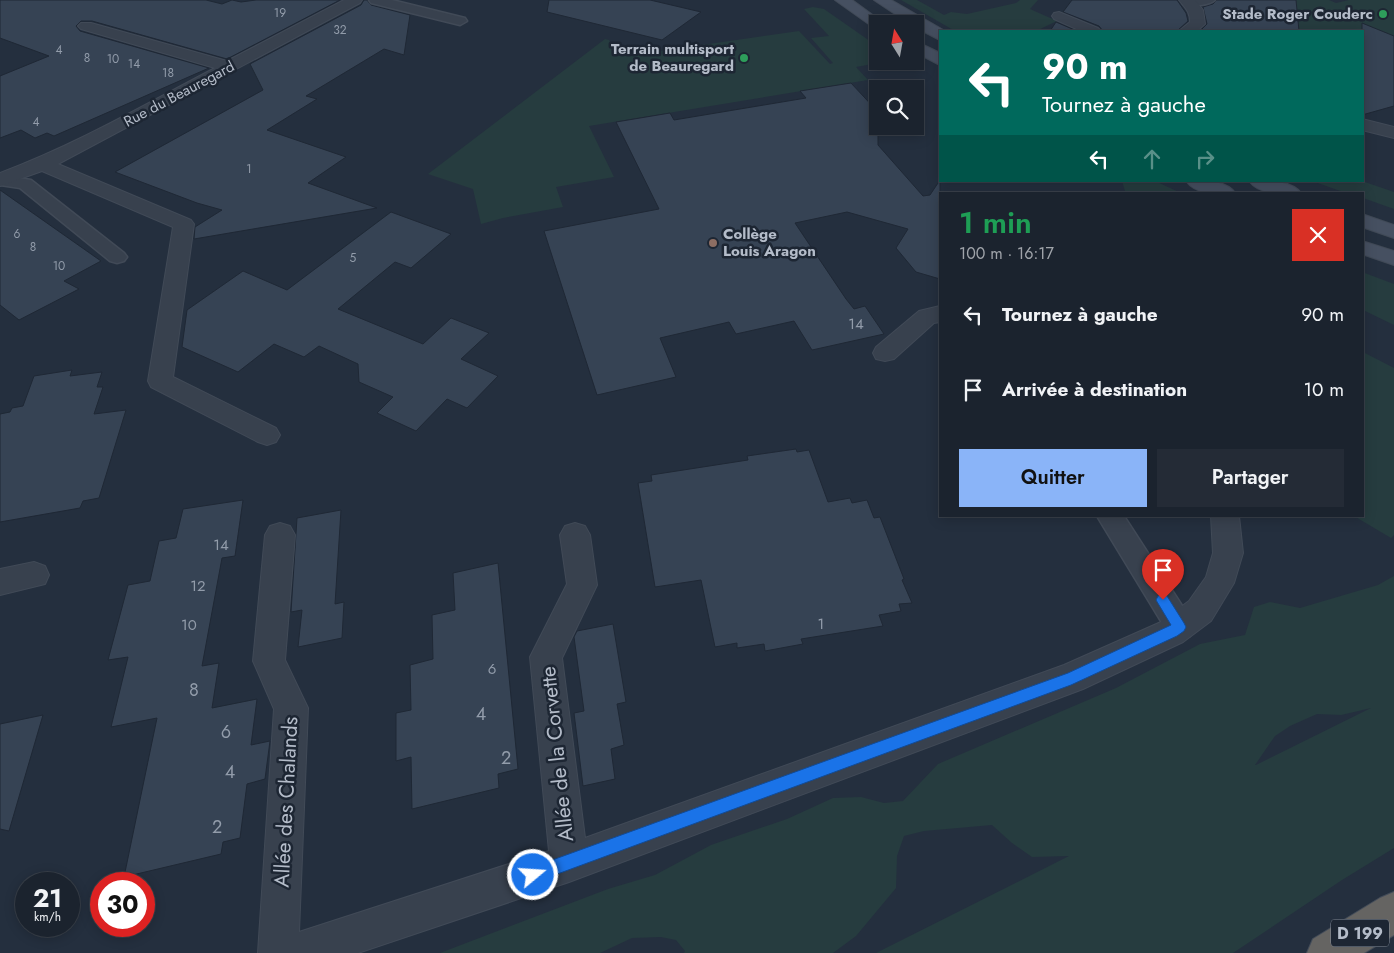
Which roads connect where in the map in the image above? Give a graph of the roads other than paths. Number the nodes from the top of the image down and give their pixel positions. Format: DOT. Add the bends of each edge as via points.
graph roads {
  1 [pos="355,0"];
  2 [pos="376,0"];
  3 [pos="416,0"];
  4 [pos="842,0"];
  5 [pos="881,0"];
  6 [pos="1208,0"];
  7 [pos="1187,1"];
  8 [pos="472,14"];
  9 [pos="1059,16"];
  10 [pos="869,18"];
  11 [pos="460,21"];
  12 [pos="86,26"];
  13 [pos="1090,30"];
  14 [pos="1188,30"];
  15 [pos="939,34"];
  16 [pos="924,51"];
  17 [pos="939,59"];
  18 [pos="230,67"];
  19 [pos="1364,125"];
  20 [pos="1394,133"];
  21 [pos="42,164"];
  22 [pos="0,179"];
  23 [pos="1198,182"];
  24 [pos="1262,182"];
  25 [pos="1221,192"];
  26 [pos="1287,192"];
  27 [pos="1364,221"];
  28 [pos="1394,232"];
  29 [pos="1364,248"];
  30 [pos="117,257"];
  31 [pos="1394,258"];
  32 [pos="939,314"];
  33 [pos="885,353"];
  34 [pos="267,435"];
  35 [pos="1111,517"];
  36 [pos="1225,517"];
  37 [pos="280,535"];
  38 [pos="575,535"];
  39 [pos="34,575"];
  40 [pos="0,582"];
  41 [pos="1180,627"];
  42 [pos="569,863"];
  43 [pos="1394,912"];
  44 [pos="278,953"];
  45 [pos="298,953"];
  46 [pos="1327,953"];
  1 -- 18 [label="street, Rue du Beauregard"];
  2 -- 11 [label="lane"];
  3 -- 8 [label="lane"];
  4 -- 10 [label="main road"];
  5 -- 15 [label="main road"];
  6 -- 7 [label="lane"];
  7 -- 14 [label="street" via="1198,17 1197,24"];
  9 -- 13 [label="street"];
  12 -- 18 [label="street"];
  16 -- 17 [label="main road"];
  18 -- 21 [label="street, Rue du Beauregard"];
  19 -- 20 [label="street"];
  21 -- 22 [label="street, Rue du Beauregard"];
  21 -- 34 [label="street" via="184,224 160,381"];
  22 -- 30 [label="lane" via="25,184"];
  23 -- 25 [label="main road"];
  24 -- 26 [label="main road"];
  27 -- 28 [label="main road"];
  29 -- 31 [label="main road"];
  32 -- 33 [label="street" via="927,316"];
  35 -- 41 [label="lane"];
  36 -- 41 [label="street" via="1228,553 1219,584 1200,611"];
  37 -- 44 [label="street, Allée des Chalands" via="269,661 291,708"];
  38 -- 42 [label="street, Allée de la Corvette" via="582,585 546,656"];
  39 -- 40 [label="street"];
  41 -- 42 [label="street" via="1071,678"];
  42 -- 45 [label="street"];
  43 -- 46 [label="highway, D 199"];
}
